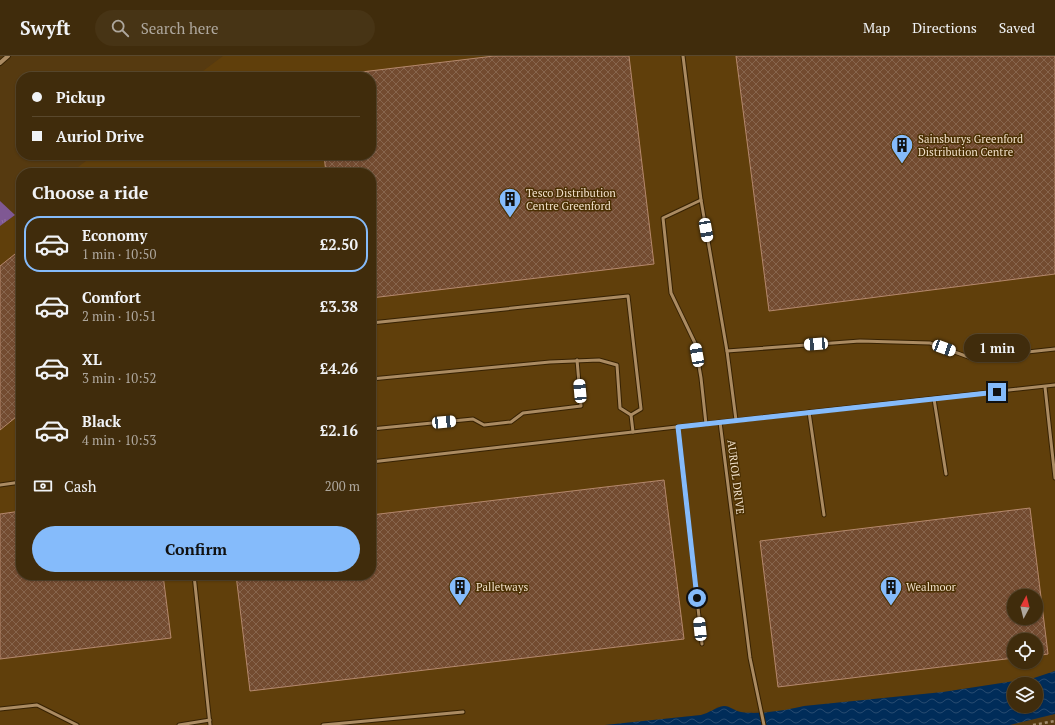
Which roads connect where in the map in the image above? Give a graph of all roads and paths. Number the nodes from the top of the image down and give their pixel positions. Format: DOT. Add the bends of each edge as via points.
graph roads {
  1 [pos="8,56"];
  2 [pos="683,56"];
  3 [pos="0,63"];
  4 [pos="701,200"];
  5 [pos="376,322"];
  6 [pos="1055,349"];
  7 [pos="727,351"];
  8 [pos="577,360"];
  9 [pos="376,379"];
  10 [pos="1055,385"];
  11 [pos="1045,387"];
  12 [pos="934,399"];
  13 [pos="808,412"];
  14 [pos="631,415"];
  15 [pos="736,420"];
  16 [pos="720,422"];
  17 [pos="706,424"];
  18 [pos="678,427"];
  19 [pos="376,429"];
  20 [pos="634,432"];
  21 [pos="376,461"];
  22 [pos="946,474"];
  23 [pos="1055,478"];
  24 [pos="16,483"];
  25 [pos="0,485"];
  26 [pos="824,515"];
  27 [pos="195,580"];
  28 [pos="702,644"];
  29 [pos="0,709"];
  30 [pos="463,712"];
  31 [pos="210,720"];
  32 [pos="1055,721"];
  33 [pos="77,725"];
  34 [pos="179,725"];
  35 [pos="210,725"];
  36 [pos="322,725"];
  37 [pos="764,725"];
  38 [pos="1034,725"];
  1 -- 3 [label="street"];
  2 -- 4 [label="lane"];
  4 -- 7 [label="lane"];
  4 -- 17 [label="lane" via="663,218 671,293 695,343"];
  5 -- 14 [label="lane" via="628,296 641,409"];
  6 -- 7 [label="lane" via="971,358 930,342 860,341"];
  7 -- 15 [label="lane"];
  8 -- 9 [label="lane"];
  8 -- 14 [label="lane" via="599,360 617,365 620,408"];
  8 -- 19 [label="lane" via="581,406 523,413 510,422 484,425 473,420"];
  10 -- 11 [label="lane"];
  11 -- 12 [label="lane"];
  11 -- 23 [label="lane"];
  12 -- 13 [label="lane"];
  12 -- 22 [label="lane"];
  13 -- 15 [label="lane"];
  13 -- 26 [label="lane"];
  14 -- 20 [label="lane"];
  15 -- 16 [label="lane"];
  16 -- 17 [label="lane"];
  16 -- 37 [label="lane, AURIOL DRIVE" via="755,687"];
  17 -- 18 [label="lane"];
  18 -- 20 [label="lane"];
  18 -- 28 [label="lane"];
  20 -- 21 [label="lane"];
  24 -- 25 [label="lane"];
  27 -- 31 [label="lane"];
  29 -- 33 [label="lane" via="37,705"];
  30 -- 36 [label="lane"];
  31 -- 34 [label="lane"];
  31 -- 35 [label="lane"];
  32 -- 38 [label="path"];
}
